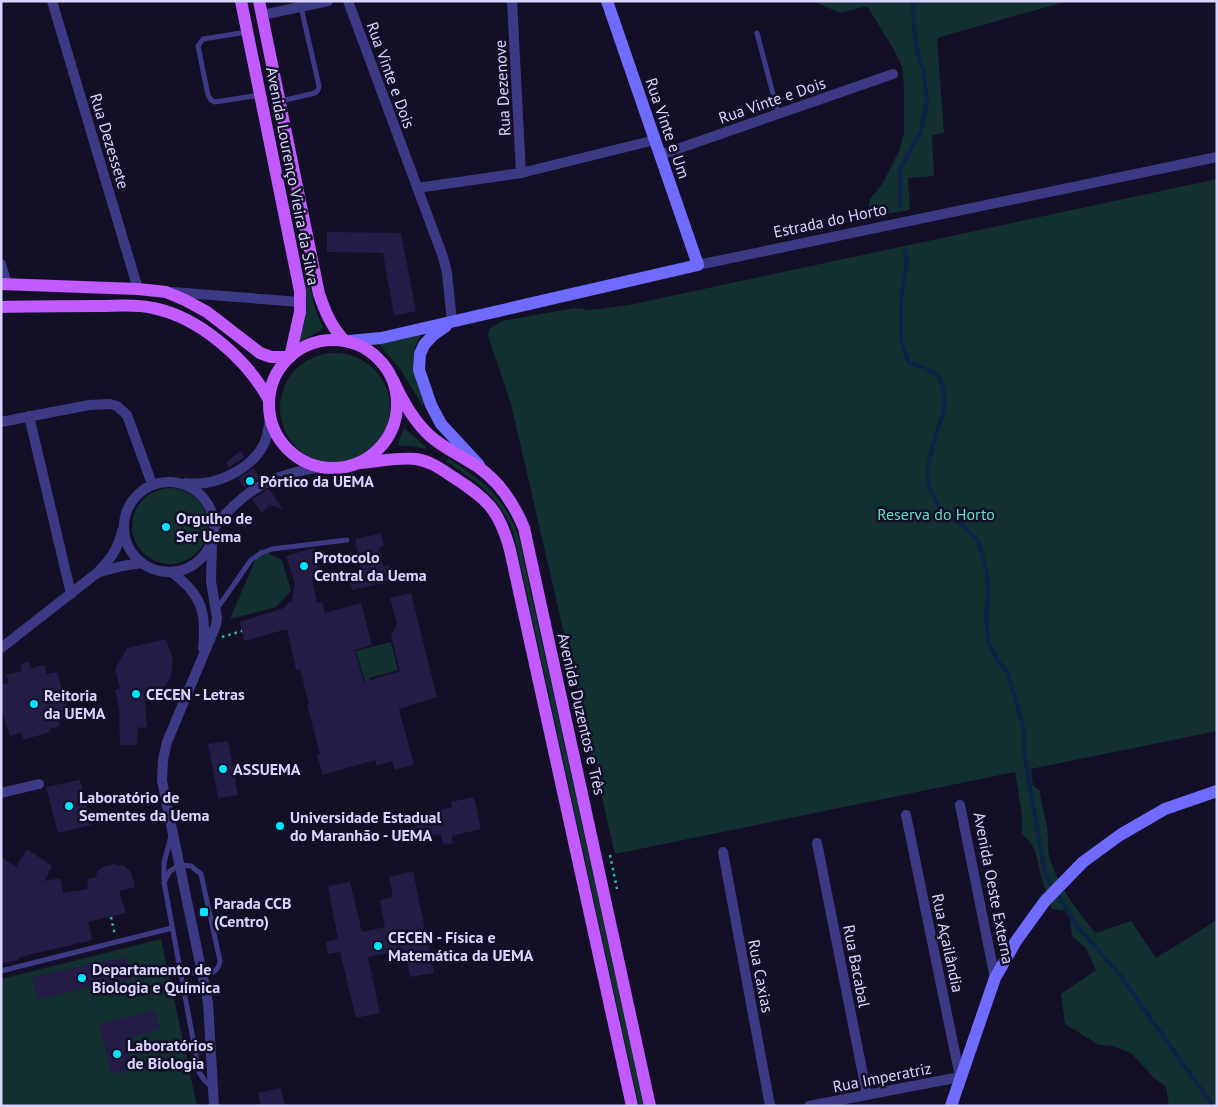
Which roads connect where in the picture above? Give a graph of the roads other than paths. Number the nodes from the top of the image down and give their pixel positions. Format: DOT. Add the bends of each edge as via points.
graph roads {
  1 [pos="52,1"];
  2 [pos="242,1"];
  3 [pos="259,1"];
  4 [pos="328,1"];
  5 [pos="348,1"];
  6 [pos="512,1"];
  7 [pos="607,1"];
  8 [pos="301,7"];
  9 [pos="262,15"];
  10 [pos="248,31"];
  11 [pos="757,34"];
  12 [pos="893,74"];
  13 [pos="261,94"];
  14 [pos="280,102"];
  15 [pos="778,113"];
  16 [pos="655,140"];
  17 [pos="660,155"];
  18 [pos="1217,157"];
  19 [pos="521,173"];
  20 [pos="417,188"];
  21 [pos="1,264"];
  22 [pos="698,265"];
  23 [pos="4,284"];
  24 [pos="138,289"];
  25 [pos="166,292"];
  26 [pos="300,302"];
  27 [pos="1,306"];
  28 [pos="452,322"];
  29 [pos="347,341"];
  30 [pos="290,356"];
  31 [pos="393,380"];
  32 [pos="269,400"];
  33 [pos="29,416"];
  34 [pos="270,416"];
  35 [pos="1,422"];
  36 [pos="358,463"];
  37 [pos="321,467"];
  38 [pos="489,476"];
  39 [pos="182,483"];
  40 [pos="152,484"];
  41 [pos="123,527"];
  42 [pos="214,527"];
  43 [pos="347,540"];
  44 [pos="212,542"];
  45 [pos="142,564"];
  46 [pos="171,572"];
  47 [pos="97,573"];
  48 [pos="71,594"];
  49 [pos="216,611"];
  50 [pos="1,648"];
  51 [pos="202,658"];
  52 [pos="39,784"];
  53 [pos="1217,791"];
  54 [pos="1,793"];
  55 [pos="960,805"];
  56 [pos="906,815"];
  57 [pos="173,830"];
  58 [pos="817,843"];
  59 [pos="723,852"];
  60 [pos="180,865"];
  61 [pos="164,882"];
  62 [pos="172,928"];
  63 [pos="180,969"];
  64 [pos="1,970"];
  65 [pos="203,975"];
  66 [pos="995,978"];
  67 [pos="960,1077"];
  68 [pos="212,1087"];
  69 [pos="867,1095"];
  70 [pos="214,1106"];
  71 [pos="632,1106"];
  72 [pos="650,1106"];
  73 [pos="770,1106"];
  74 [pos="809,1106"];
  75 [pos="951,1106"];
  1 -- 24 [label="street, Rua Dezessete"];
  2 -- 10 [label="main road, Avenida Lourenço Vieira da Silva"];
  3 -- 9 [label="main road, Avenida Lourenço Vieira da Silva"];
  4 -- 8 [label="street"];
  5 -- 20 [label="street, Rua Vinte e Dois"];
  6 -- 19 [label="street, Rua Dezenove"];
  7 -- 16 [label="street, Rua Vinte e Um"];
  8 -- 9 [label="street"];
  8 -- 14 [label="lane" via="319,86 315,93"];
  9 -- 14 [label="main road, Avenida Lourenço Vieira da Silva"];
  10 -- 13 [label="main road, Avenida Lourenço Vieira da Silva"];
  10 -- 13 [label="lane" via="200,42 198,46 208,95 215,102"];
  11 -- 15 [label="lane"];
  12 -- 15 [label="street, Rua Vinte e Dois"];
  13 -- 26 [label="main road, Avenida Lourenço Vieira da Silva"];
  14 -- 29 [label="main road, Avenida Lourenço Vieira da Silva" via="319,294 335,331"];
  15 -- 17 [label="street, Rua Vinte e Dois"];
  16 -- 17 [label="street, Rua Vinte e Um"];
  16 -- 19 [label="street"];
  17 -- 22 [label="street, Rua Vinte e Um"];
  18 -- 22 [label="street, Estrada do Horto"];
  19 -- 20 [label="street"];
  20 -- 28 [label="street, Rua Vinte e Dois" via="443,257"];
  21 -- 23 [label="street"];
  22 -- 28 [label="street, Estrada do Horto"];
  23 -- 24 [label="main road"];
  24 -- 25 [label="main road"];
  25 -- 26 [label="street"];
  25 -- 30 [label="main road" via="207,312 260,353 271,357"];
  26 -- 30 [label="main road, Avenida Lourenço Vieira da Silva"];
  27 -- 32 [label="main road" via="142,306 171,313 221,343 258,381"];
  28 -- 29 [label="street, Estrada do Horto" via="381,338"];
  28 -- 38 [label="street, Estrada do Horto" via="432,335 424,345 420,354 420,370 441,424"];
  29 -- 30 [label="main road" via="319,341"];
  29 -- 31 [label="main road" via="364,347 377,357"];
  30 -- 32 [label="main road" via="272,384"];
  31 -- 36 [label="main road" via="397,409 393,428 377,452"];
  31 -- 38 [label="main road, Avenida Duzentos e Três" via="409,411 428,434"];
  32 -- 34 [label="main road"];
  33 -- 35 [label="street"];
  33 -- 40 [label="street" via="89,405 110,404 121,408 127,414"];
  33 -- 48 [label="street"];
  34 -- 37 [label="main road" via="280,440 289,450 300,459"];
  34 -- 39 [label="street" via="267,435 250,462 205,484"];
  36 -- 37 [label="main road" via="340,468"];
  36 -- 71 [label="main road" via="410,459 436,465 483,498 504,528"];
  37 -- 42 [label="street" via="284,475 251,491"];
  38 -- 72 [label="main road, Avenida Duzentos e Três" via="513,506 525,534"];
  39 -- 40 [label="street"];
  39 -- 42 [label="street" via="205,499"];
  40 -- 41 [label="street" via="131,501"];
  41 -- 45 [label="street" via="132,553"];
  41 -- 47 [label="street" via="115,552"];
  42 -- 44 [label="street"];
  43 -- 49 [label="lane" via="261,552 251,560"];
  44 -- 46 [label="street" via="196,564"];
  44 -- 49 [label="street" via="211,581"];
  45 -- 46 [label="street"];
  45 -- 47 [label="street"];
  46 -- 51 [label="street" via="185,582 199,600 204,625"];
  47 -- 48 [label="street"];
  48 -- 50 [label="street"];
  49 -- 51 [label="street" via="216,625"];
  51 -- 57 [label="street" via="162,760 162,781"];
  52 -- 54 [label="street"];
  53 -- 66 [label="street, Avenida Oeste Externa" via="1165,808 1083,862 1045,900"];
  55 -- 66 [label="street, Avenida Oeste Externa"];
  56 -- 67 [label="street, Rua Açailândia"];
  57 -- 60 [label="street"];
  57 -- 61 [label="lane" via="164,863"];
  58 -- 69 [label="street, Rua Bacabal"];
  59 -- 73 [label="street, Rua Caxias"];
  60 -- 61 [label="lane" via="170,871"];
  60 -- 65 [label="street"];
  60 -- 65 [label="lane" via="190,866 200,874 220,956 217,969"];
  61 -- 62 [label="lane"];
  62 -- 63 [label="lane"];
  62 -- 64 [label="lane"];
  63 -- 65 [label="lane"];
  63 -- 68 [label="lane" via="199,1072"];
  65 -- 68 [label="street" via="208,1002"];
  66 -- 67 [label="street, Avenida Oeste Externa"];
  67 -- 69 [label="street, Rua Imperatriz"];
  67 -- 75 [label="street, Avenida Oeste Externa"];
  68 -- 70 [label="street"];
  69 -- 74 [label="street, Rua Imperatriz"];
}
